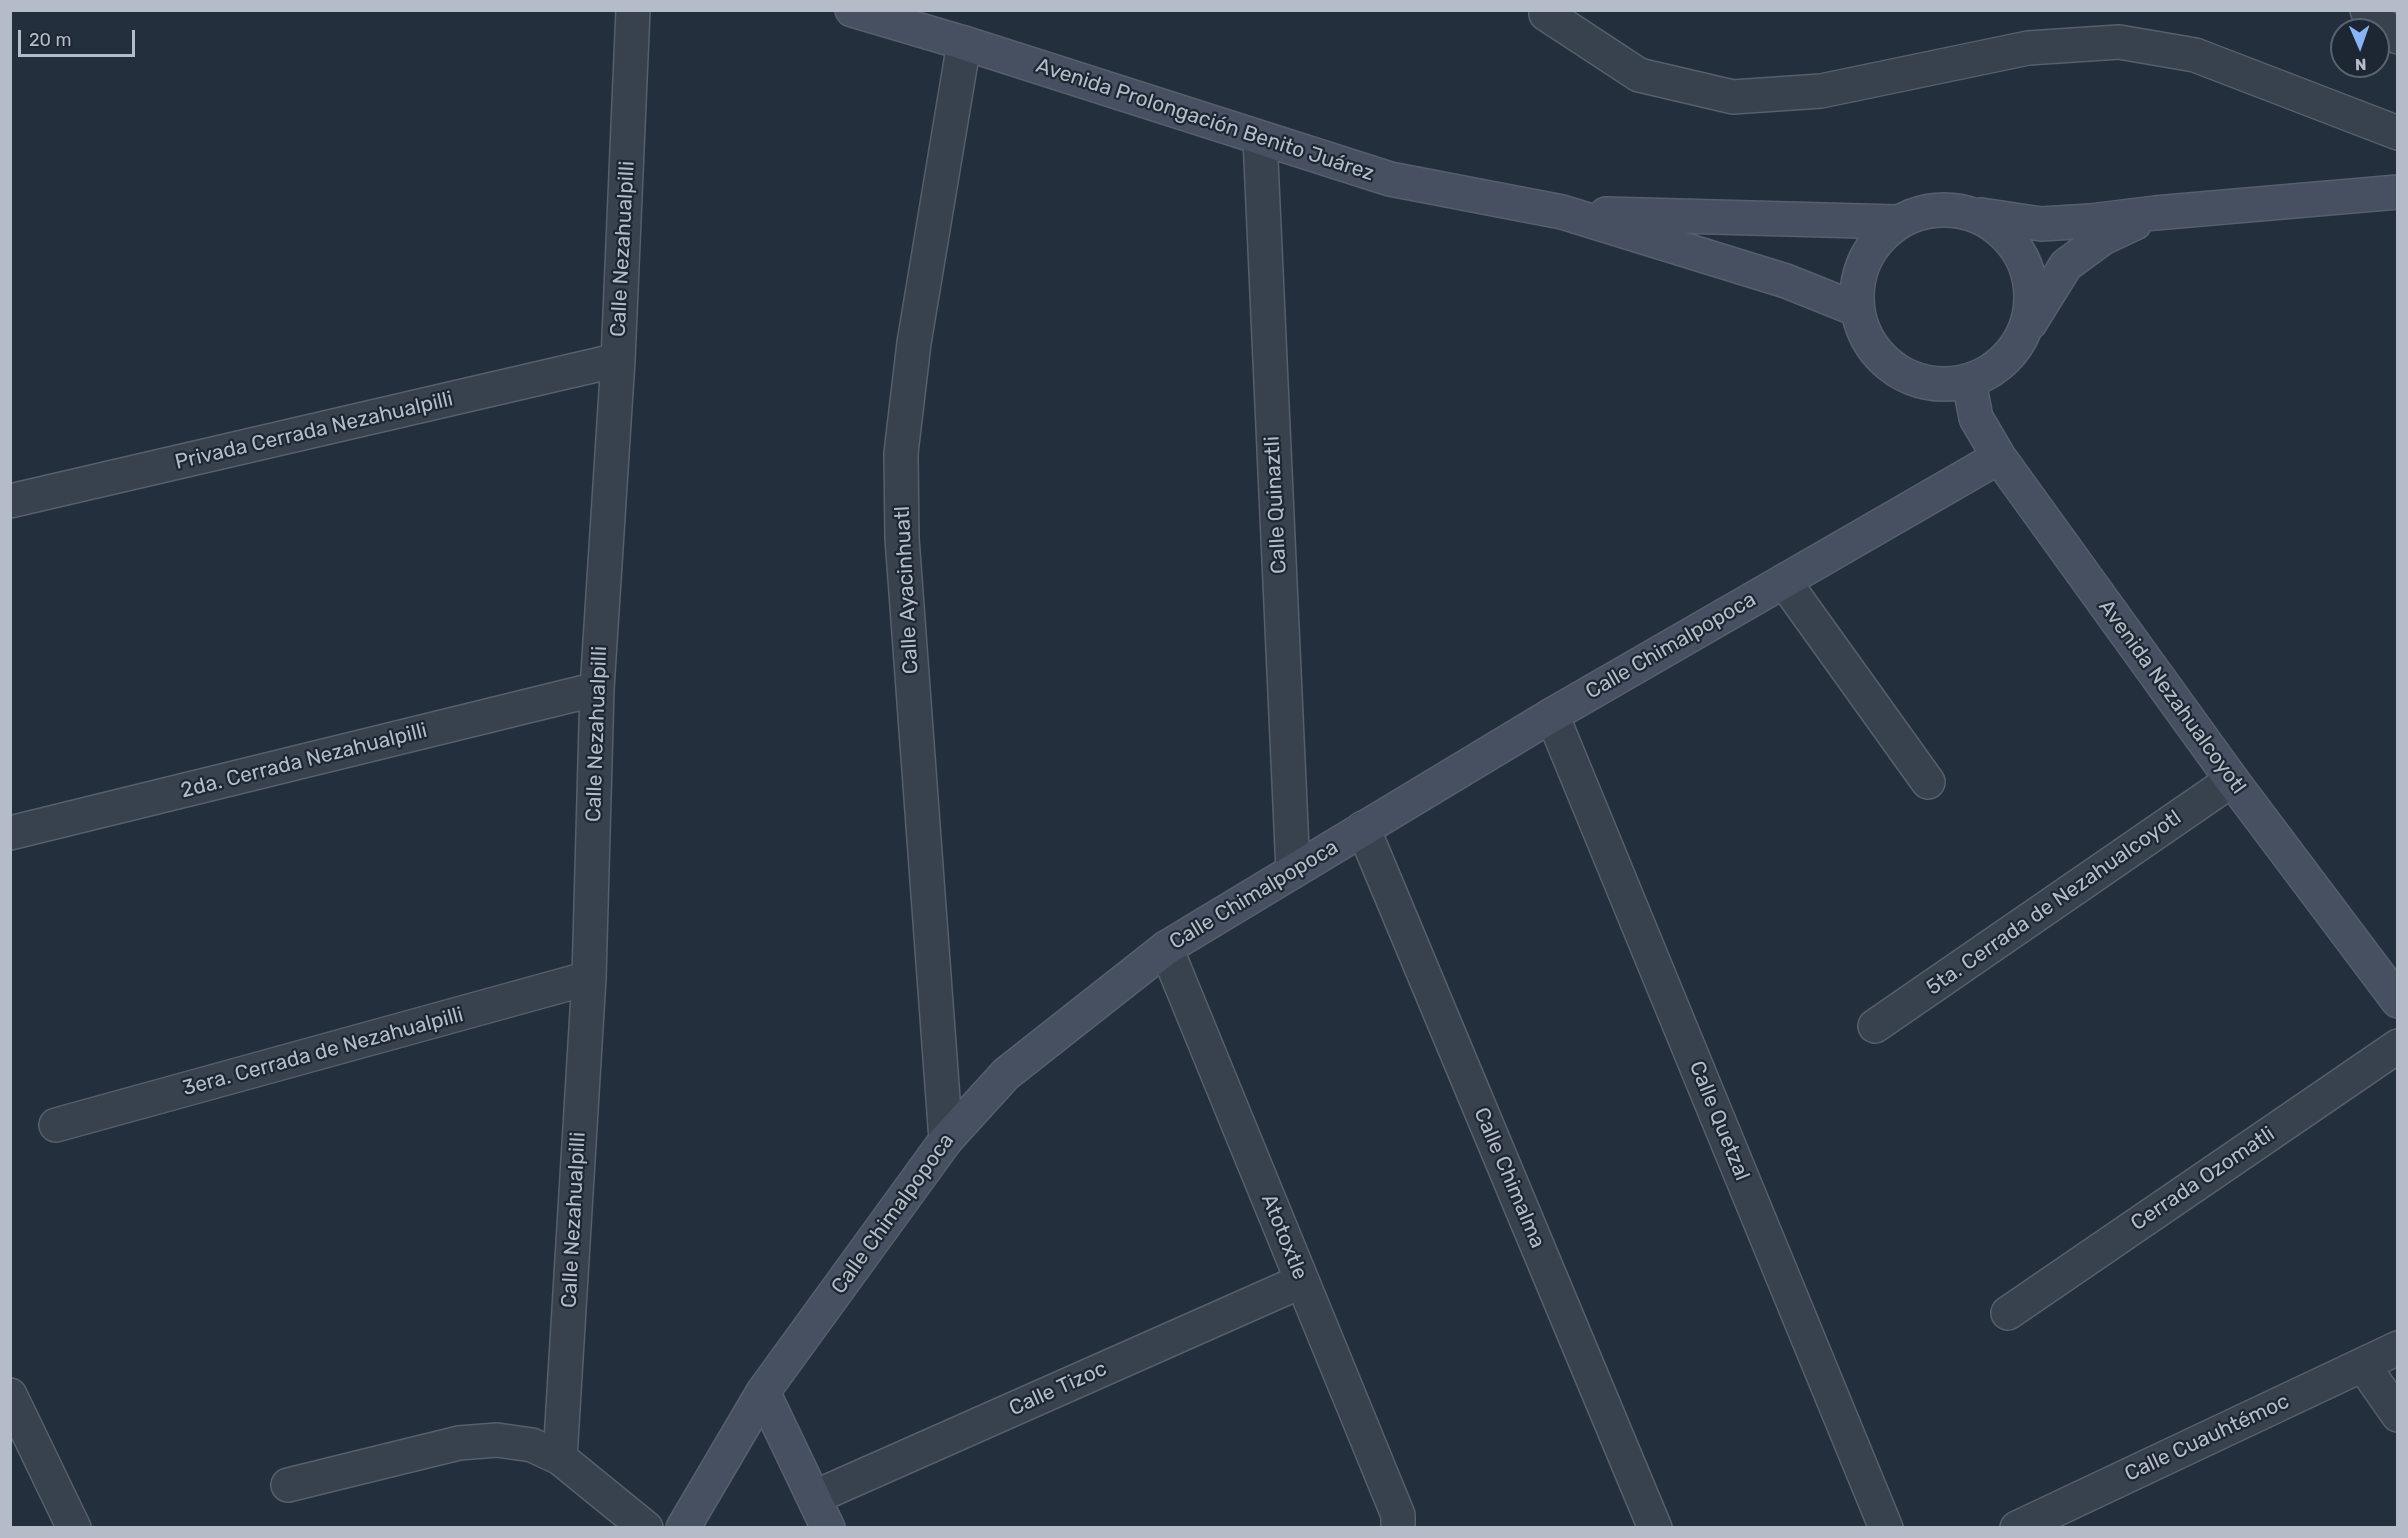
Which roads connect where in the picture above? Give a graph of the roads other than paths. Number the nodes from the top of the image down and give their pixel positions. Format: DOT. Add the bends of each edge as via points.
graph roads {
  1 [pos="633,10"];
  2 [pos="852,10"];
  3 [pos="2367,10"];
  4 [pos="1546,14"];
  5 [pos="2397,37"];
  6 [pos="964,44"];
  7 [pos="2397,133"];
  8 [pos="1260,138"];
  9 [pos="2397,192"];
  10 [pos="1562,212"];
  11 [pos="2155,213"];
  12 [pos="1976,215"];
  13 [pos="1897,222"];
  14 [pos="1856,309"];
  15 [pos="2027,327"];
  16 [pos="618,360"];
  17 [pos="1969,381"];
  18 [pos="1999,457"];
  19 [pos="10,501"];
  20 [pos="1784,581"];
  21 [pos="597,689"];
  22 [pos="1552,715"];
  23 [pos="2232,780"];
  24 [pos="1928,782"];
  25 [pos="1363,828"];
  26 [pos="10,833"];
  27 [pos="1293,871"];
  28 [pos="1166,948"];
  29 [pos="589,978"];
  30 [pos="2397,1001"];
  31 [pos="1875,1026"];
  32 [pos="2397,1046"];
  33 [pos="56,1125"];
  34 [pos="946,1140"];
  35 [pos="1302,1281"];
  36 [pos="2008,1313"];
  37 [pos="2397,1348"];
  38 [pos="2363,1365"];
  39 [pos="763,1392"];
  40 [pos="10,1395"];
  41 [pos="2397,1415"];
  42 [pos="560,1458"];
  43 [pos="288,1485"];
  44 [pos="815,1497"];
  45 [pos="74,1527"];
  46 [pos="646,1527"];
  47 [pos="683,1527"];
  48 [pos="828,1527"];
  49 [pos="1398,1527"];
  50 [pos="1655,1527"];
  51 [pos="1886,1527"];
  52 [pos="2017,1527"];
  1 -- 16 [label="street, Calle Nezahualpilli"];
  2 -- 6 [label="street, Avenida Prolongación Benito Juárez"];
  3 -- 5 [label="street"];
  4 -- 7 [label="street" via="1639,75 1733,97 1821,91 2028,48 2119,42 2194,55"];
  6 -- 8 [label="street, Avenida Prolongación Benito Juárez"];
  6 -- 34 [label="street, Calle Ayacinhuatl" via="914,343 901,453 903,550"];
  8 -- 10 [label="street, Avenida Prolongación Benito Juárez" via="1390,179"];
  8 -- 27 [label="street, Calle Quinaztli"];
  9 -- 11 [label="street"];
  10 -- 13 [label="street, Avenida Prolongación Benito Juárez"];
  10 -- 14 [label="street, Avenida Prolongación Benito Juárez" via="1785,281"];
  11 -- 12 [label="street" via="2041,224"];
  11 -- 15 [label="street" via="2103,237 2066,265"];
  12 -- 13 [label="street" via="1950,209 1922,212"];
  12 -- 15 [label="street" via="2005,233 2024,260 2032,293"];
  13 -- 14 [label="street" via="1872,245 1858,276"];
  14 -- 17 [label="street" via="1865,338 1884,362 1910,378 1939,385"];
  15 -- 17 [label="street" via="2014,350 1994,369"];
  16 -- 19 [label="street, Privada Cerrada Nezahualpilli"];
  16 -- 21 [label="street, Calle Nezahualpilli"];
  17 -- 18 [label="street, Avenida Nezahualcoyotl" via="1976,418"];
  18 -- 20 [label="street, Calle Chimalpopoca"];
  18 -- 23 [label="street, Avenida Nezahualcoyotl"];
  20 -- 22 [label="street, Calle Chimalpopoca"];
  20 -- 24 [label="street"];
  21 -- 26 [label="street, 2da. Cerrada Nezahualpilli"];
  21 -- 29 [label="street, Calle Nezahualpilli"];
  22 -- 25 [label="street, Calle Chimalpopoca"];
  22 -- 51 [label="street, Calle Quetzal"];
  23 -- 30 [label="street, Avenida Nezahualcoyotl"];
  23 -- 31 [label="street, 5ta. Cerrada de Nezahualcoyotl"];
  25 -- 27 [label="street, Calle Chimalpopoca"];
  25 -- 50 [label="street, Calle Chimalma"];
  27 -- 28 [label="street, Calle Chimalpopoca"];
  28 -- 34 [label="street, Calle Chimalpopoca" via="1006,1074"];
  28 -- 35 [label="street, Atotoxtle"];
  29 -- 33 [label="street, 3era. Cerrada de Nezahualpilli"];
  29 -- 42 [label="street, Calle Nezahualpilli"];
  32 -- 36 [label="street, Cerrada Ozomatli"];
  34 -- 39 [label="street, Calle Chimalpopoca"];
  35 -- 44 [label="street, Calle Tizoc"];
  35 -- 49 [label="street, Atotoxtle" via="1398,1515"];
  37 -- 38 [label="street, Calle Cuauhtémoc"];
  38 -- 41 [label="street"];
  38 -- 52 [label="street, Calle Cuauhtémoc"];
  39 -- 44 [label="street"];
  39 -- 47 [label="street, Calle Chimalpopoca"];
  40 -- 45 [label="street"];
  42 -- 43 [label="street" via="532,1445 497,1440 459,1443"];
  42 -- 46 [label="street"];
  44 -- 48 [label="street"];
}
